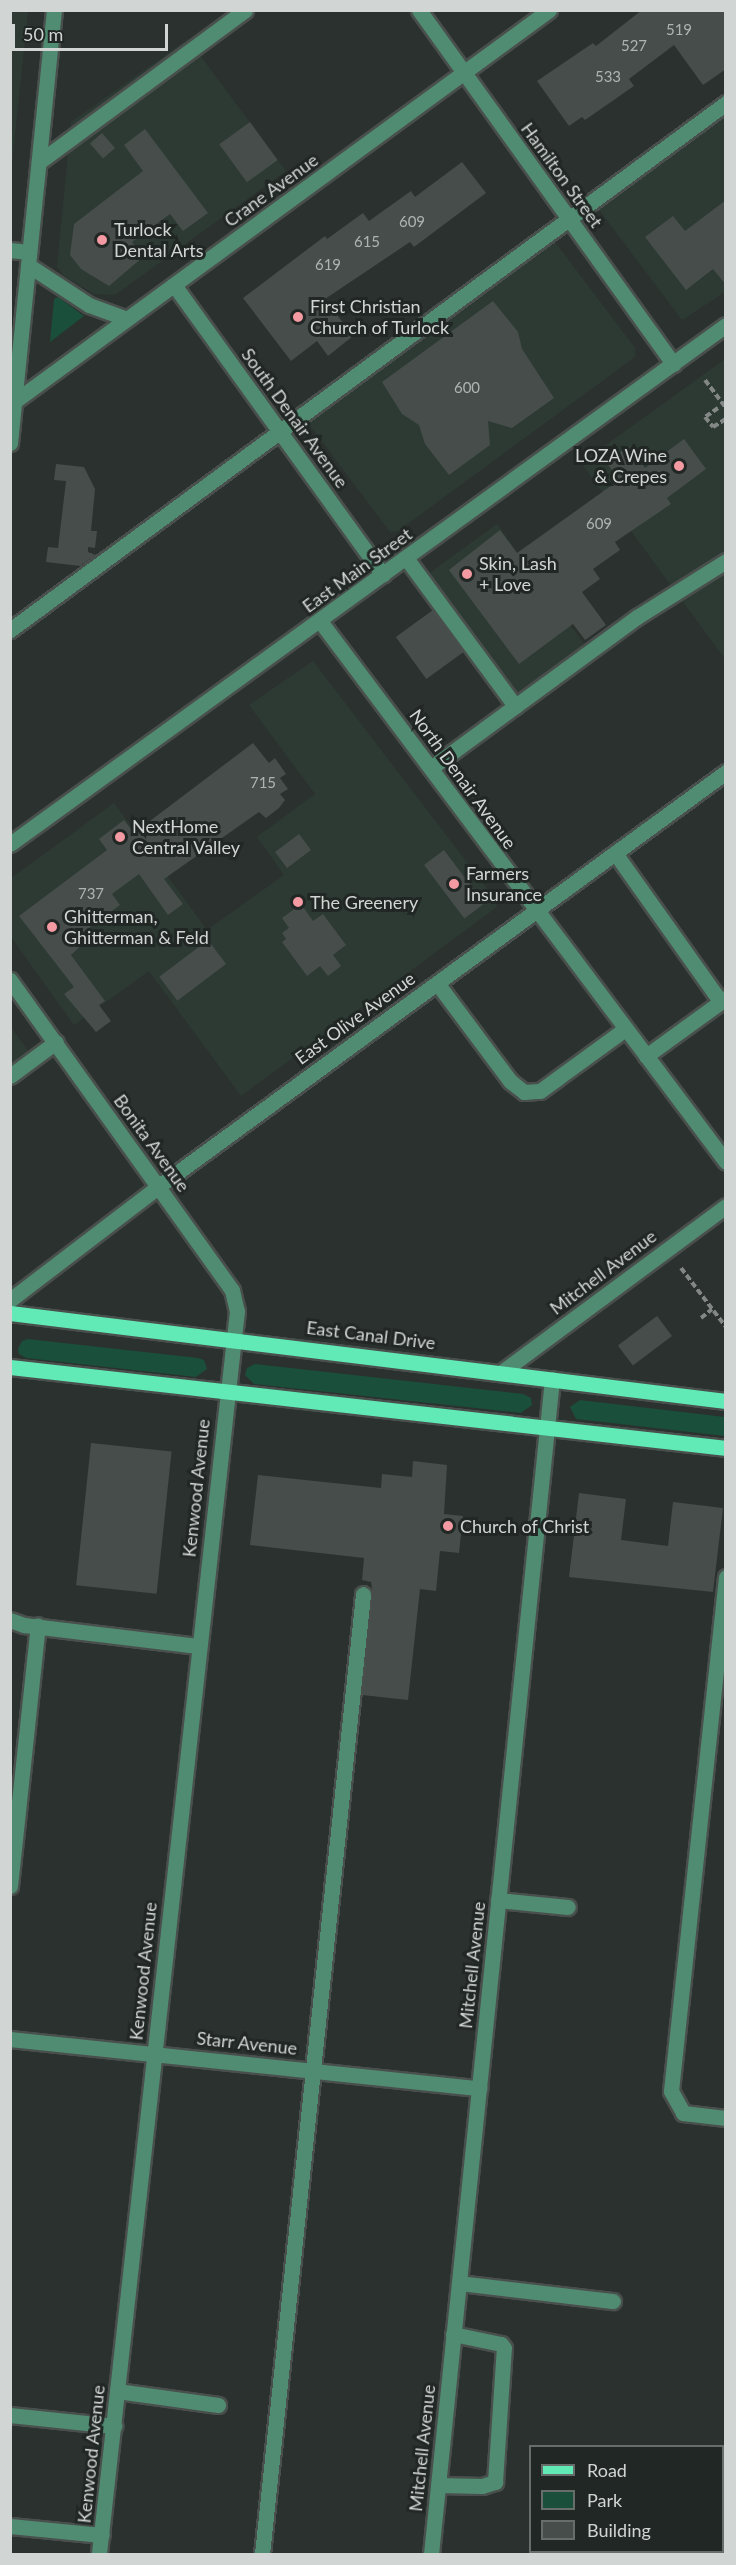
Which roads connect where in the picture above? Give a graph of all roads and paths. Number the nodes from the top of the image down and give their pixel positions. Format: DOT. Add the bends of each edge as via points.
graph roads {
  1 [pos="54,10"];
  2 [pos="245,10"];
  3 [pos="419,10"];
  4 [pos="549,10"];
  5 [pos="464,73"];
  6 [pos="726,104"];
  7 [pos="39,162"];
  8 [pos="569,218"];
  9 [pos="10,250"];
  10 [pos="29,259"];
  11 [pos="174,285"];
  12 [pos="127,319"];
  13 [pos="726,325"];
  14 [pos="674,363"];
  15 [pos="705,380"];
  16 [pos="722,399"];
  17 [pos="15,401"];
  18 [pos="718,408"];
  19 [pos="726,408"];
  20 [pos="726,419"];
  21 [pos="280,431"];
  22 [pos="10,443"];
  23 [pos="406,558"];
  24 [pos="726,561"];
  25 [pos="383,575"];
  26 [pos="320,621"];
  27 [pos="10,630"];
  28 [pos="515,706"];
  29 [pos="432,767"];
  30 [pos="726,772"];
  31 [pos="10,844"];
  32 [pos="615,853"];
  33 [pos="536,911"];
  34 [pos="10,980"];
  35 [pos="437,983"];
  36 [pos="723,999"];
  37 [pos="625,1029"];
  38 [pos="56,1042"];
  39 [pos="646,1056"];
  40 [pos="10,1076"];
  41 [pos="726,1162"];
  42 [pos="159,1186"];
  43 [pos="726,1206"];
  44 [pos="681,1268"];
  45 [pos="10,1300"];
  46 [pos="712,1309"];
  47 [pos="10,1313"];
  48 [pos="701,1318"];
  49 [pos="726,1327"];
  50 [pos="234,1338"];
  51 [pos="10,1367"];
  52 [pos="503,1371"];
  53 [pos="552,1379"];
  54 [pos="226,1391"];
  55 [pos="726,1401"];
  56 [pos="547,1428"];
  57 [pos="726,1448"];
  58 [pos="726,1576"];
  59 [pos="363,1594"];
  60 [pos="10,1620"];
  61 [pos="38,1626"];
  62 [pos="198,1646"];
  63 [pos="10,1886"];
  64 [pos="498,1900"];
  65 [pos="568,1907"];
  66 [pos="10,2039"];
  67 [pos="154,2053"];
  68 [pos="315,2070"];
  69 [pos="479,2088"];
  70 [pos="726,2118"];
  71 [pos="459,2283"];
  72 [pos="613,2301"];
  73 [pos="453,2334"];
  74 [pos="117,2391"];
  75 [pos="218,2405"];
  76 [pos="10,2415"];
  77 [pos="114,2426"];
  78 [pos="438,2485"];
  79 [pos="10,2526"];
  80 [pos="102,2535"];
  81 [pos="99,2554"];
  82 [pos="262,2554"];
  83 [pos="431,2554"];
  1 -- 7 [label="street"];
  2 -- 7 [label="street"];
  3 -- 5 [label="street, Hamilton Street"];
  4 -- 5 [label="street, Crane Avenue"];
  5 -- 8 [label="street, Hamilton Street"];
  5 -- 11 [label="street, Crane Avenue"];
  6 -- 8 [label="street"];
  7 -- 10 [label="street"];
  8 -- 14 [label="street, Hamilton Street"];
  8 -- 21 [label="street"];
  9 -- 10 [label="street"];
  10 -- 12 [label="street" via="89,304"];
  10 -- 17 [label="street"];
  11 -- 12 [label="street, Crane Avenue"];
  11 -- 21 [label="street, South Denair Avenue"];
  12 -- 17 [label="street, Crane Avenue"];
  13 -- 14 [label="street, East Main Street"];
  14 -- 23 [label="street, East Main Street"];
  15 -- 16 [label="path"];
  16 -- 19 [label="path"];
  17 -- 22 [label="street"];
  18 -- 20 [label="path" via="705,417 713,427"];
  21 -- 25 [label="street, South Denair Avenue"];
  21 -- 27 [label="street"];
  23 -- 25 [label="street, East Main Street"];
  23 -- 28 [label="street"];
  24 -- 28 [label="street" via="637,617"];
  25 -- 26 [label="street, East Main Street"];
  26 -- 29 [label="street, North Denair Avenue"];
  26 -- 31 [label="street, East Main Street"];
  28 -- 29 [label="street"];
  29 -- 33 [label="street, North Denair Avenue"];
  30 -- 32 [label="street, East Olive Avenue"];
  32 -- 33 [label="street, East Olive Avenue"];
  32 -- 36 [label="street"];
  33 -- 35 [label="street, East Olive Avenue"];
  33 -- 37 [label="street, North Denair Avenue"];
  34 -- 38 [label="street, Bonita Avenue"];
  35 -- 37 [label="street" via="510,1081 524,1092 540,1091"];
  35 -- 42 [label="street, East Olive Avenue"];
  36 -- 39 [label="street"];
  37 -- 39 [label="street, North Denair Avenue"];
  38 -- 40 [label="street"];
  38 -- 42 [label="street, Bonita Avenue"];
  39 -- 41 [label="street, North Denair Avenue"];
  42 -- 45 [label="street, East Olive Avenue"];
  42 -- 50 [label="street, Bonita Avenue" via="232,1290 237,1311"];
  43 -- 52 [label="street, Mitchell Avenue"];
  44 -- 46 [label="path"];
  46 -- 48 [label="path"];
  46 -- 49 [label="path"];
  47 -- 50 [label="main road, East Canal Drive"];
  50 -- 52 [label="main road, East Canal Drive"];
  50 -- 54 [label="street, Bonita Avenue"];
  51 -- 54 [label="main road"];
  52 -- 53 [label="main road, East Canal Drive"];
  53 -- 55 [label="main road, East Canal Drive"];
  53 -- 56 [label="street, Mitchell Avenue"];
  54 -- 56 [label="main road"];
  54 -- 62 [label="street, Kenwood Avenue"];
  56 -- 57 [label="main road"];
  56 -- 64 [label="street, Mitchell Avenue"];
  58 -- 70 [label="street" via="671,2091 683,2113"];
  59 -- 68 [label="street"];
  60 -- 61 [label="street"];
  61 -- 62 [label="street"];
  61 -- 63 [label="street"];
  62 -- 67 [label="street, Kenwood Avenue"];
  64 -- 65 [label="street"];
  64 -- 69 [label="street, Mitchell Avenue"];
  66 -- 67 [label="street, Starr Avenue"];
  67 -- 68 [label="street, Starr Avenue"];
  67 -- 74 [label="street, Kenwood Avenue"];
  68 -- 69 [label="street, Starr Avenue"];
  68 -- 82 [label="street"];
  69 -- 71 [label="street, Mitchell Avenue"];
  71 -- 72 [label="street"];
  71 -- 73 [label="street, Mitchell Avenue"];
  73 -- 78 [label="street, Mitchell Avenue"];
  73 -- 78 [label="street" via="501,2344 504,2348 495,2482 482,2486"];
  74 -- 75 [label="street"];
  74 -- 77 [label="street, Kenwood Avenue"];
  76 -- 77 [label="street"];
  77 -- 80 [label="street, Kenwood Avenue"];
  78 -- 83 [label="street, Mitchell Avenue"];
  79 -- 80 [label="street"];
  80 -- 81 [label="street, Kenwood Avenue"];
}
